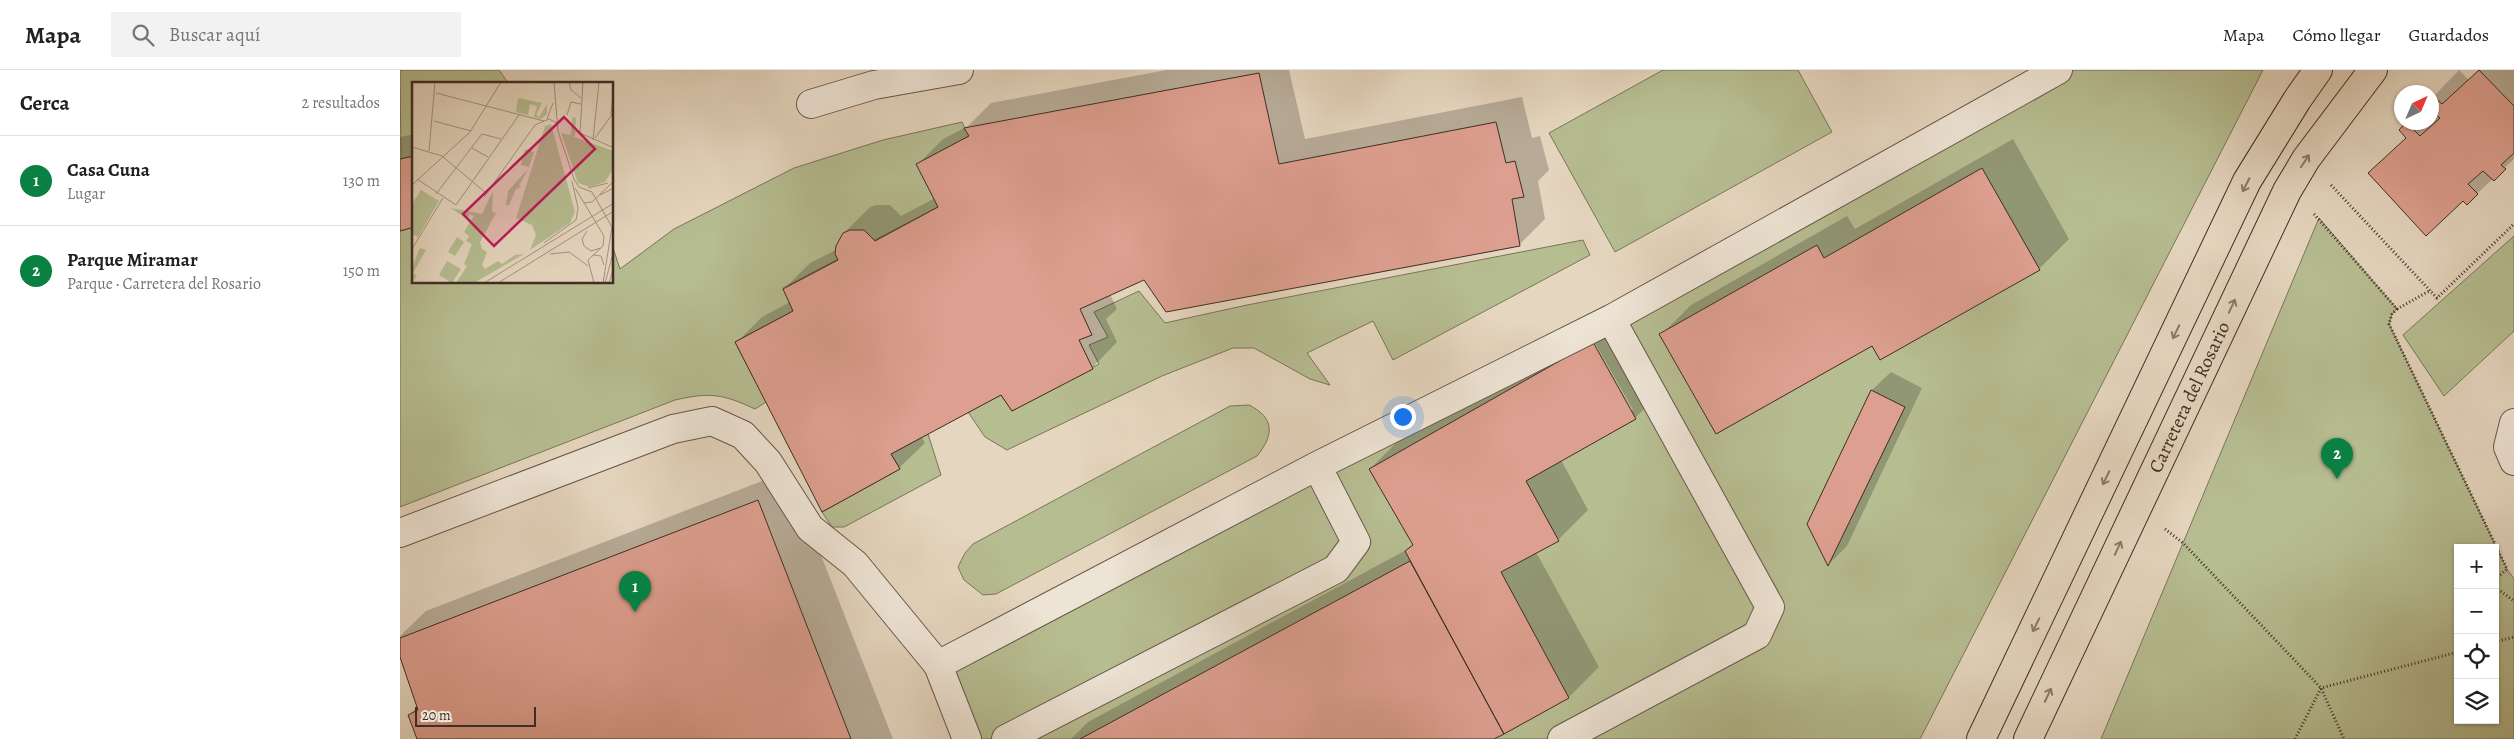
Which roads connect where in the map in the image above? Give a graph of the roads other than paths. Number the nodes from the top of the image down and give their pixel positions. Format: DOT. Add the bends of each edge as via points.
graph roads {
  1 [pos="959,70"];
  2 [pos="2058,70"];
  3 [pos="2318,70"];
  4 [pos="2372,70"];
  5 [pos="873,78"];
  6 [pos="811,104"];
  7 [pos="1611,319"];
  8 [pos="2514,423"];
  9 [pos="2514,461"];
  10 [pos="1317,466"];
  11 [pos="400,533"];
  12 [pos="938,665"];
  13 [pos="967,739"];
  14 [pos="1006,739"];
  15 [pos="1562,739"];
  16 [pos="1981,739"];
  17 [pos="2028,739"];
  1 -- 5 [label="street"];
  2 -- 7 [label="street"];
  3 -- 16 [label="main road, one-way" via="2248,181"];
  17 -- 4 [label="main road, Carretera del Rosario, one-way" via="2287,191 2306,159"];
  5 -- 6 [label="street"];
  7 -- 10 [label="street"];
  7 -- 15 [label="street" via="1770,608 1756,635"];
  8 -- 9 [label="street" via="2508,448"];
  10 -- 12 [label="street"];
  10 -- 14 [label="street" via="1356,542 1336,569"];
  11 -- 12 [label="street" via="674,429 712,421 743,435 768,462 810,528 855,564"];
  12 -- 13 [label="street"];
}
